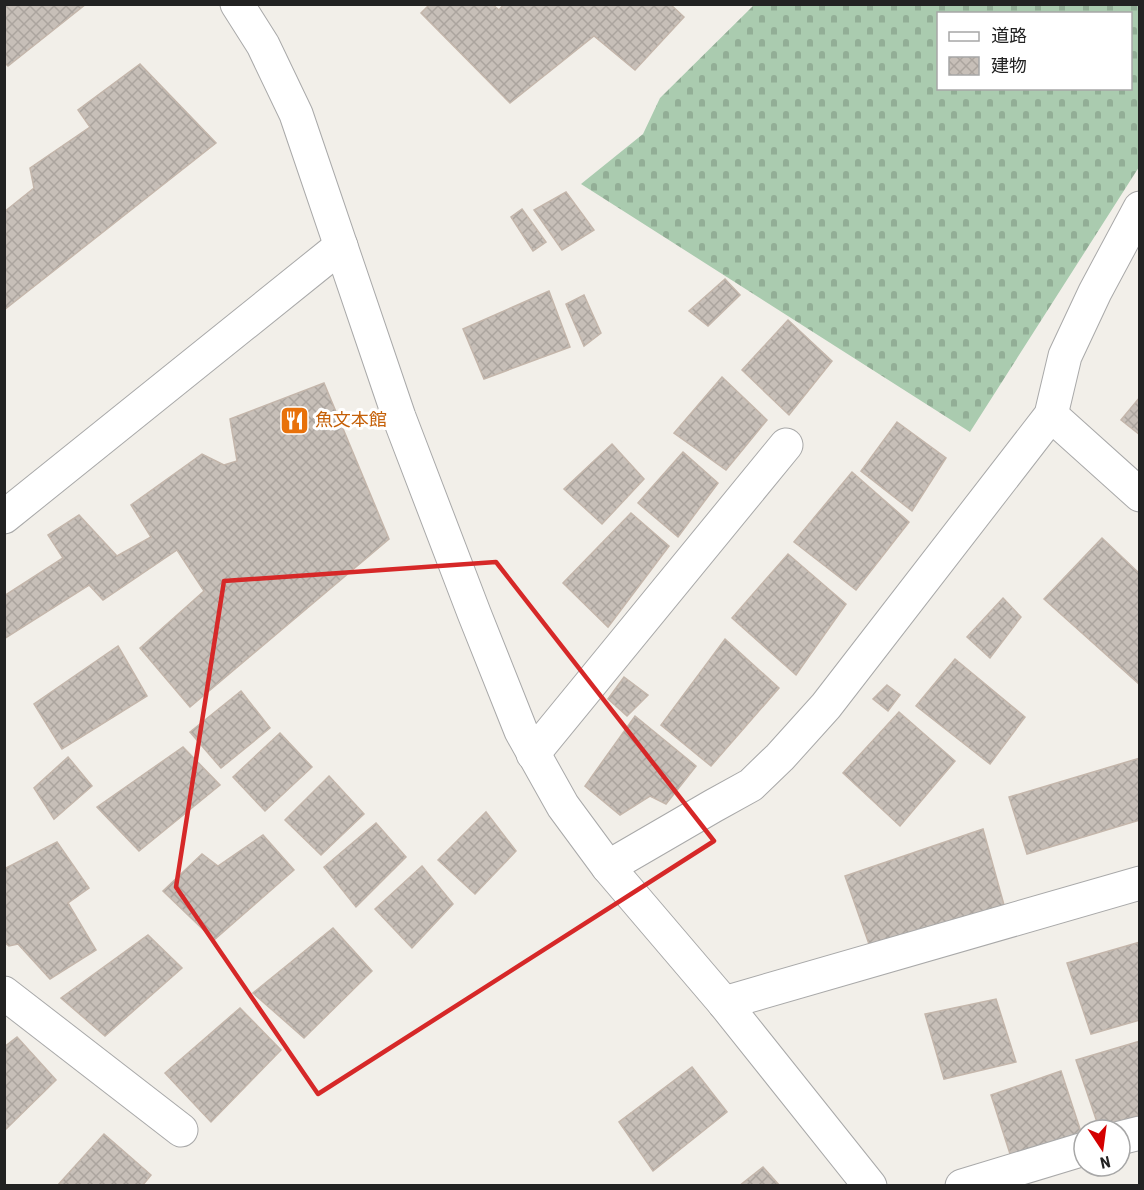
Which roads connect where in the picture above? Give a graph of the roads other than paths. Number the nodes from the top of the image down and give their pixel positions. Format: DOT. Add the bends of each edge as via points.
graph roads {
  1 [pos="237,4"];
  2 [pos="1140,208"];
  3 [pos="341,246"];
  4 [pos="1051,415"];
  5 [pos="786,445"];
  6 [pos="1140,495"];
  7 [pos="4,517"];
  8 [pos="533,754"];
  9 [pos="608,867"];
  10 [pos="1140,883"];
  11 [pos="4,993"];
  12 [pos="723,1003"];
  13 [pos="181,1130"];
  14 [pos="1072,1153"];
  15 [pos="870,1185"];
  16 [pos="962,1185"];
  1 -- 3 [label="street" via="263,45 296,114"];
  2 -- 4 [label="street" via="1065,356"];
  3 -- 7 [label="street"];
  3 -- 8 [label="street" via="399,417 469,602"];
  4 -- 6 [label="street"];
  4 -- 9 [label="street" via="826,706 780,757 751,785"];
  5 -- 8 [label="street"];
  8 -- 9 [label="street" via="563,806"];
  9 -- 12 [label="street"];
  10 -- 12 [label="street"];
  11 -- 13 [label="street"];
  12 -- 15 [label="street"];
  14 -- 16 [label="street"];
}
